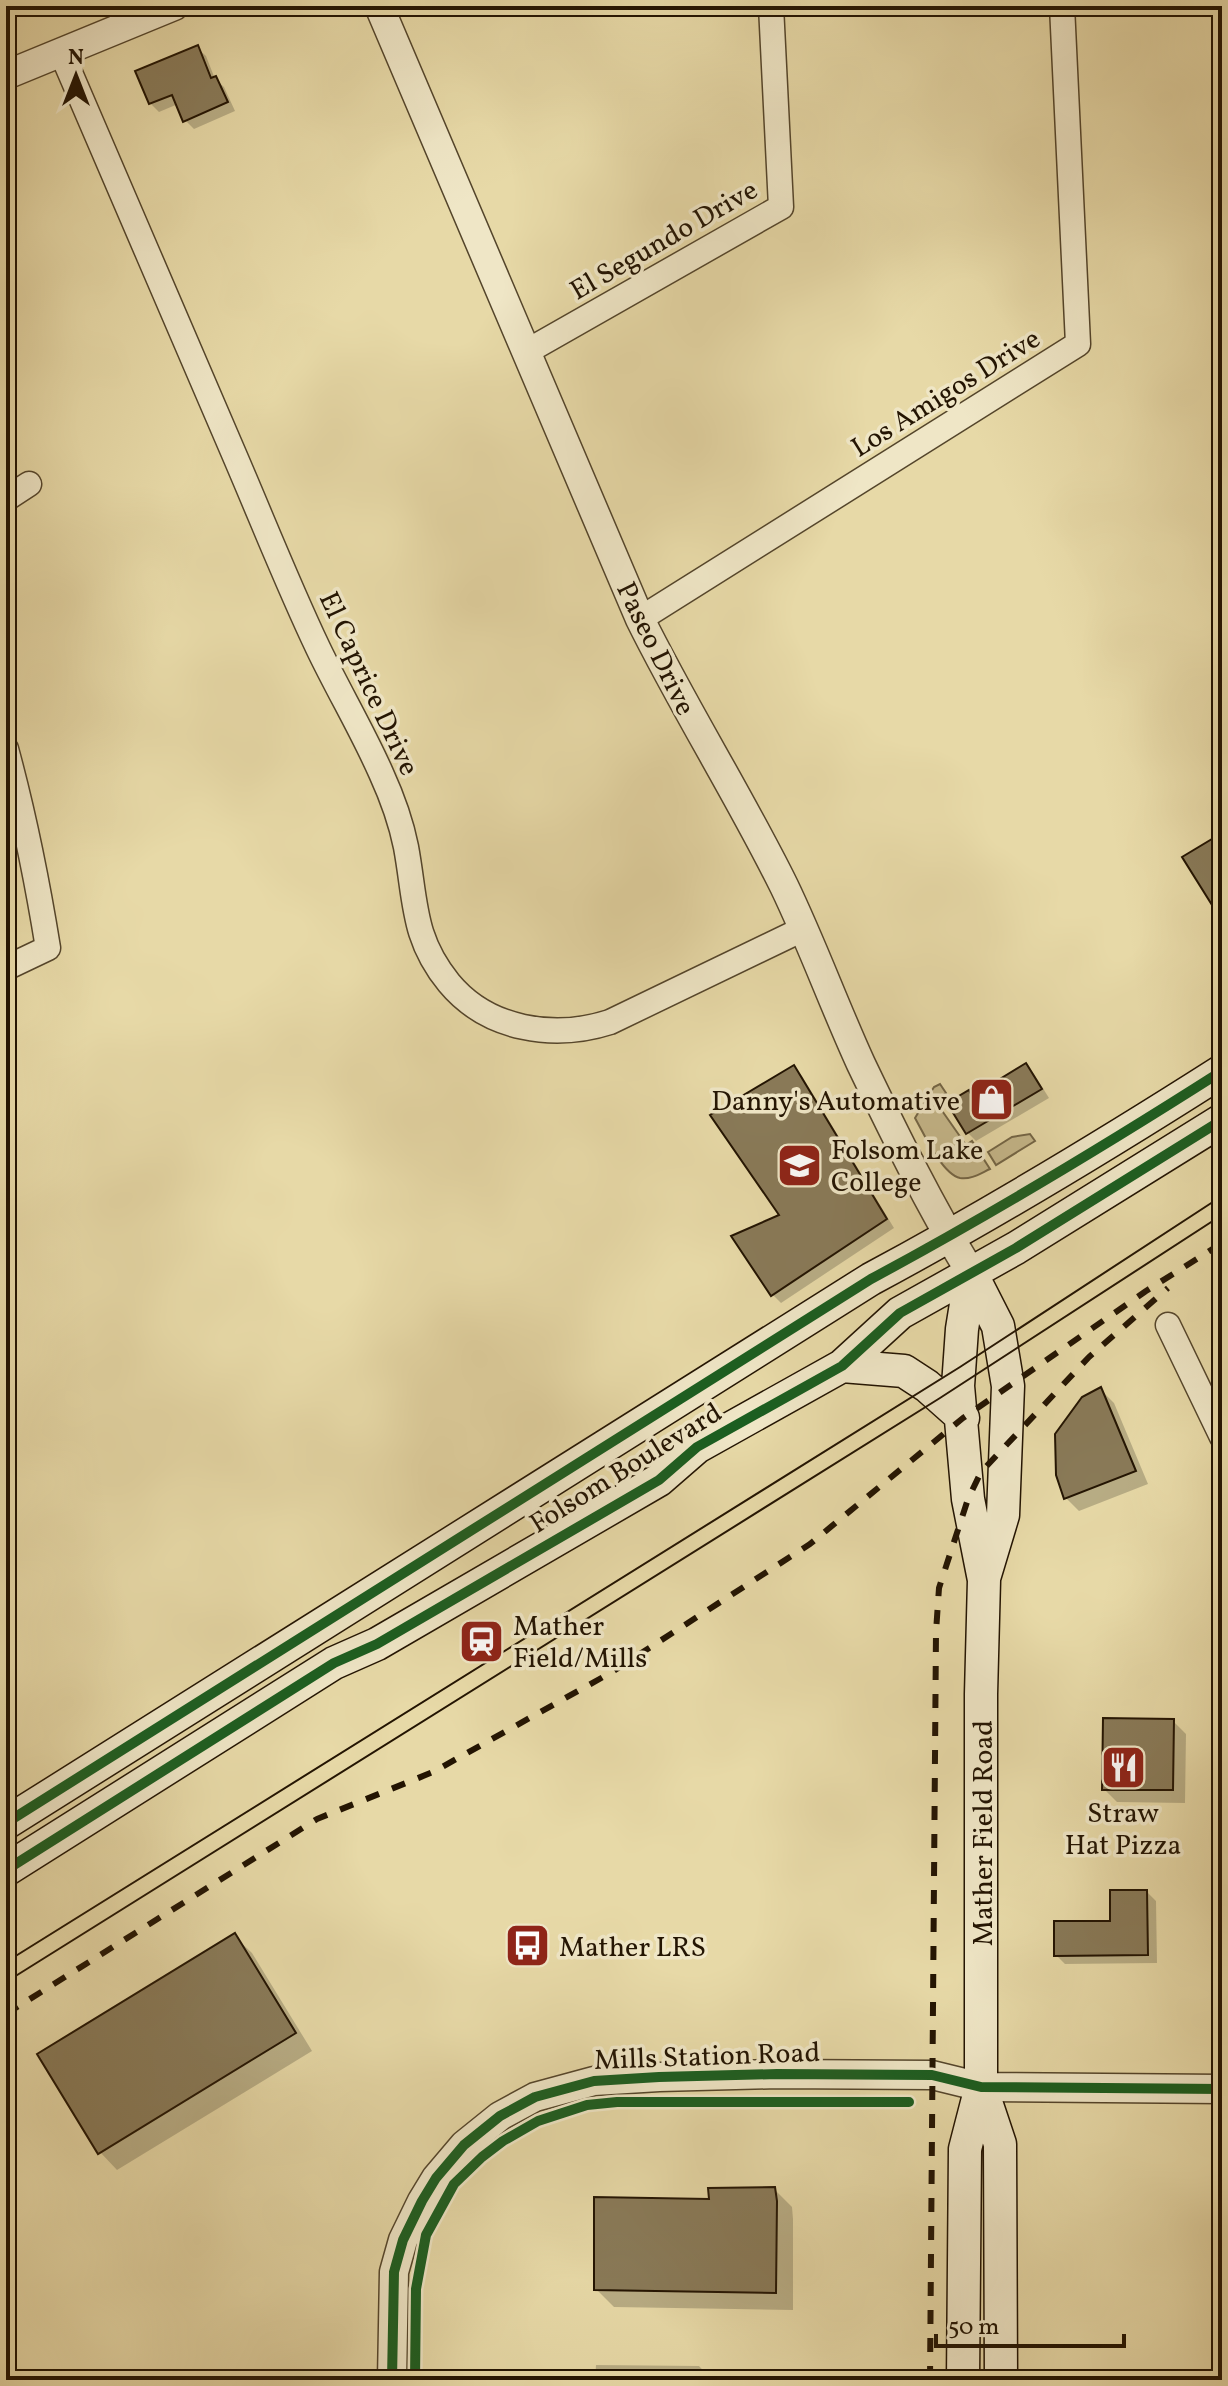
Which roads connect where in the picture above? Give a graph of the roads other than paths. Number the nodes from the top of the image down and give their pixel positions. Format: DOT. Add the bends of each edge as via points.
graph roads {
  1 [pos="174,6"];
  2 [pos="379,6"];
  3 [pos="771,6"];
  4 [pos="1062,6"];
  5 [pos="62,54"];
  6 [pos="6,75"];
  7 [pos="526,352"];
  8 [pos="29,484"];
  9 [pos="6,499"];
  10 [pos="640,619"];
  11 [pos="6,749"];
  12 [pos="803,929"];
  13 [pos="6,968"];
  14 [pos="1222,1071"];
  15 [pos="1222,1120"];
  16 [pos="949,1237"];
  17 [pos="971,1273"];
  18 [pos="1168,1325"];
  19 [pos="842,1366"];
  20 [pos="963,1418"];
  21 [pos="1222,1437"];
  22 [pos="984,1580"];
  23 [pos="6,1823"];
  24 [pos="6,1870"];
  25 [pos="981,2087"];
  26 [pos="1222,2089"];
  27 [pos="392,2380"];
  28 [pos="963,2380"];
  29 [pos="1001,2380"];
  1 -- 5 [label="street"];
  2 -- 7 [label="street, Paseo Drive"];
  3 -- 7 [label="street, El Segundo Drive" via="781,207"];
  4 -- 10 [label="street, Los Amigos Drive" via="1078,344"];
  5 -- 6 [label="street"];
  5 -- 12 [label="street, El Caprice Drive" via="318,648 381,772 405,846 416,921 429,954 449,983 506,1022 540,1031 575,1030 610,1022"];
  7 -- 10 [label="street, Paseo Drive"];
  8 -- 9 [label="street"];
  10 -- 12 [label="street, Paseo Drive" via="753,825"];
  11 -- 13 [label="street" via="26,823 48,948"];
  12 -- 16 [label="street, Paseo Drive" via="861,1063"];
  14 -- 16 [label="main road, Folsom Boulevard"];
  15 -- 17 [label="main road, Folsom Boulevard"];
  16 -- 17 [label="street, Paseo Drive"];
  16 -- 23 [label="main road, Folsom Boulevard" via="871,1279"];
  17 -- 19 [label="main road, Folsom Boulevard" via="900,1313"];
  17 -- 20 [label="main road, Mather Field Road" via="958,1386"];
  17 -- 22 [label="main road, Mather Field Road" via="998,1326 1008,1386 1003,1515"];
  18 -- 21 [label="street"];
  19 -- 20 [label="main road" via="904,1371"];
  19 -- 24 [label="main road, Folsom Boulevard" via="697,1447 646,1488 377,1644 334,1663"];
  20 -- 22 [label="main road, Mather Field Road" via="968,1499"];
  22 -- 25 [label="main road, Mather Field Road"];
  25 -- 26 [label="street, Mills Station Road"];
  25 -- 27 [label="street, Mills Station Road" via="932,2075 674,2076 594,2081 535,2097 464,2145 422,2201 394,2272"];
  25 -- 28 [label="main road, Mather Field Road" via="965,2149"];
  25 -- 29 [label="main road, Mather Field Road" via="1000,2144"];
}
